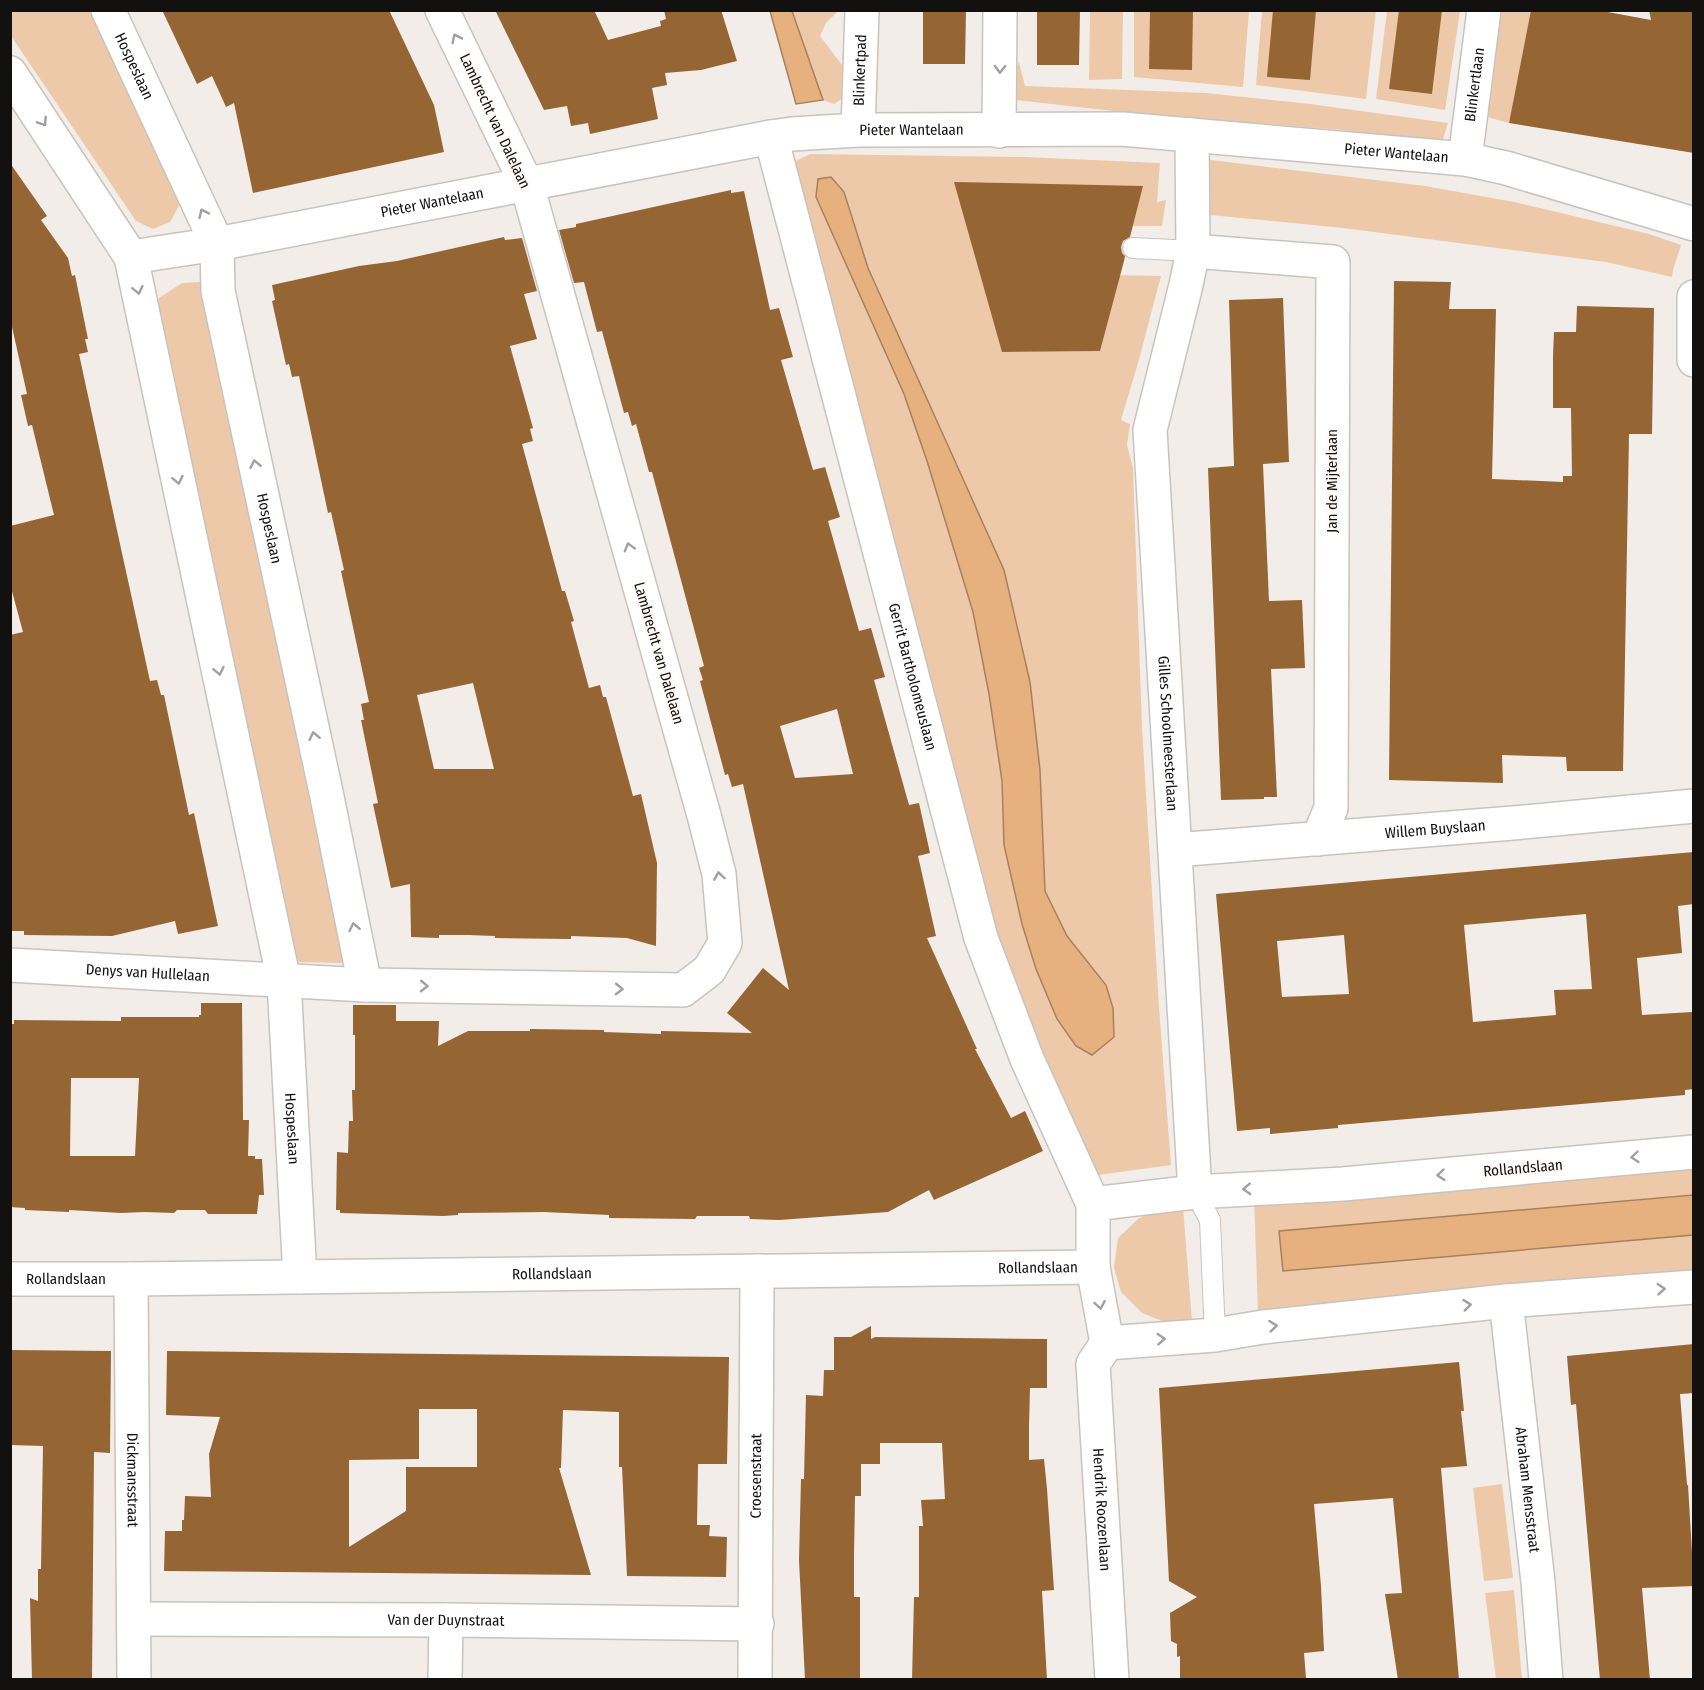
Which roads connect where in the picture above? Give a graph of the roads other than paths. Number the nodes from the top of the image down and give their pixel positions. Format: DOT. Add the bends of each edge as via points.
graph roads {
  1 [pos="108,10"];
  2 [pos="442,10"];
  3 [pos="862,10"];
  4 [pos="1000,10"];
  5 [pos="1484,10"];
  6 [pos="10,73"];
  7 [pos="858,130"];
  8 [pos="999,130"];
  9 [pos="1192,135"];
  10 [pos="771,137"];
  11 [pos="1465,159"];
  12 [pos="527,185"];
  13 [pos="1694,224"];
  14 [pos="217,244"];
  15 [pos="1133,248"];
  16 [pos="1192,250"];
  17 [pos="131,257"];
  18 [pos="1694,297"];
  19 [pos="1694,360"];
  20 [pos="1694,806"];
  21 [pos="1318,838"];
  22 [pos="1175,850"];
  23 [pos="10,965"];
  24 [pos="284,981"];
  25 [pos="365,985"];
  26 [pos="1694,1152"];
  27 [pos="1195,1192"];
  28 [pos="1093,1204"];
  29 [pos="1093,1267"];
  30 [pos="757,1271"];
  31 [pos="300,1277"];
  32 [pos="10,1279"];
  33 [pos="131,1280"];
  34 [pos="1694,1287"];
  35 [pos="1506,1301"];
  36 [pos="1215,1335"];
  37 [pos="1107,1342"];
  38 [pos="134,1619"];
  39 [pos="446,1620"];
  40 [pos="757,1623"];
  41 [pos="134,1680"];
  42 [pos="445,1680"];
  43 [pos="755,1680"];
  44 [pos="1112,1680"];
  45 [pos="1546,1680"];
  14 -- 1 [label="street, Hospeslaan, one-way"];
  12 -- 2 [label="street, Lambrecht van Dalelaan, one-way"];
  3 -- 7 [label="street, Blinkertpad"];
  4 -- 8 [label="street, one-way"];
  5 -- 11 [label="street, Blinkertlaan"];
  6 -- 17 [label="street, Hospeslaan, one-way"];
  7 -- 8 [label="street, Pieter Wantelaan"];
  7 -- 10 [label="street, Pieter Wantelaan"];
  8 -- 9 [label="street, Pieter Wantelaan" via="1122,129"];
  9 -- 11 [label="street, Pieter Wantelaan"];
  9 -- 16 [label="street, Gilles Schoolmeesterlaan"];
  10 -- 12 [label="street, Pieter Wantelaan"];
  10 -- 28 [label="street, Gerrit Bartholomeuslaan" via="981,938 1027,1059"];
  11 -- 13 [label="street, Pieter Wantelaan"];
  12 -- 14 [label="street, Pieter Wantelaan"];
  25 -- 12 [label="street, Lambrecht van Dalelaan, one-way" via="683,990 709,970 725,943 719,874 705,819"];
  14 -- 17 [label="street, Pieter Wantelaan"];
  25 -- 14 [label="street, Hospeslaan, one-way" via="218,291"];
  15 -- 16 [label="lane"];
  16 -- 21 [label="street, Jan de Mijterlaan" via="1333,261 1330,808"];
  16 -- 22 [label="street, Gilles Schoolmeesterlaan" via="1150,430"];
  17 -- 24 [label="street, Hospeslaan, one-way"];
  18 -- 19 [label="street"];
  20 -- 21 [label="street, Willem Buyslaan"];
  21 -- 22 [label="street, Willem Buyslaan"];
  22 -- 27 [label="street, Gilles Schoolmeesterlaan"];
  23 -- 24 [label="street, Denys van Hullelaan"];
  24 -- 25 [label="street"];
  24 -- 31 [label="street, Hospeslaan"];
  26 -- 27 [label="street, Rollandslaan, one-way" via="1343,1184"];
  27 -- 28 [label="street, Rollandslaan"];
  27 -- 36 [label="lane, Gilles Schoolmeesterlaan" via="1210,1220"];
  28 -- 29 [label="street, Rollandslaan"];
  29 -- 30 [label="street, Rollandslaan"];
  29 -- 37 [label="street, Rollandslaan, one-way"];
  30 -- 31 [label="street, Rollandslaan"];
  30 -- 40 [label="street, Croesenstraat"];
  31 -- 33 [label="street, Rollandslaan"];
  32 -- 33 [label="street, Rollandslaan"];
  33 -- 38 [label="street, Dickmansstraat"];
  35 -- 34 [label="street, one-way"];
  36 -- 35 [label="street, one-way"];
  35 -- 45 [label="street, Abraham Mensstraat"];
  37 -- 36 [label="street, one-way"];
  37 -- 44 [label="street, Hendrik Roozenlaan" via="1093,1364"];
  38 -- 39 [label="street, Van der Duynstraat"];
  38 -- 41 [label="street, Dickmansstraat"];
  39 -- 40 [label="street, Van der Duynstraat"];
  39 -- 42 [label="street"];
  40 -- 43 [label="street, Croesenstraat"];
}
